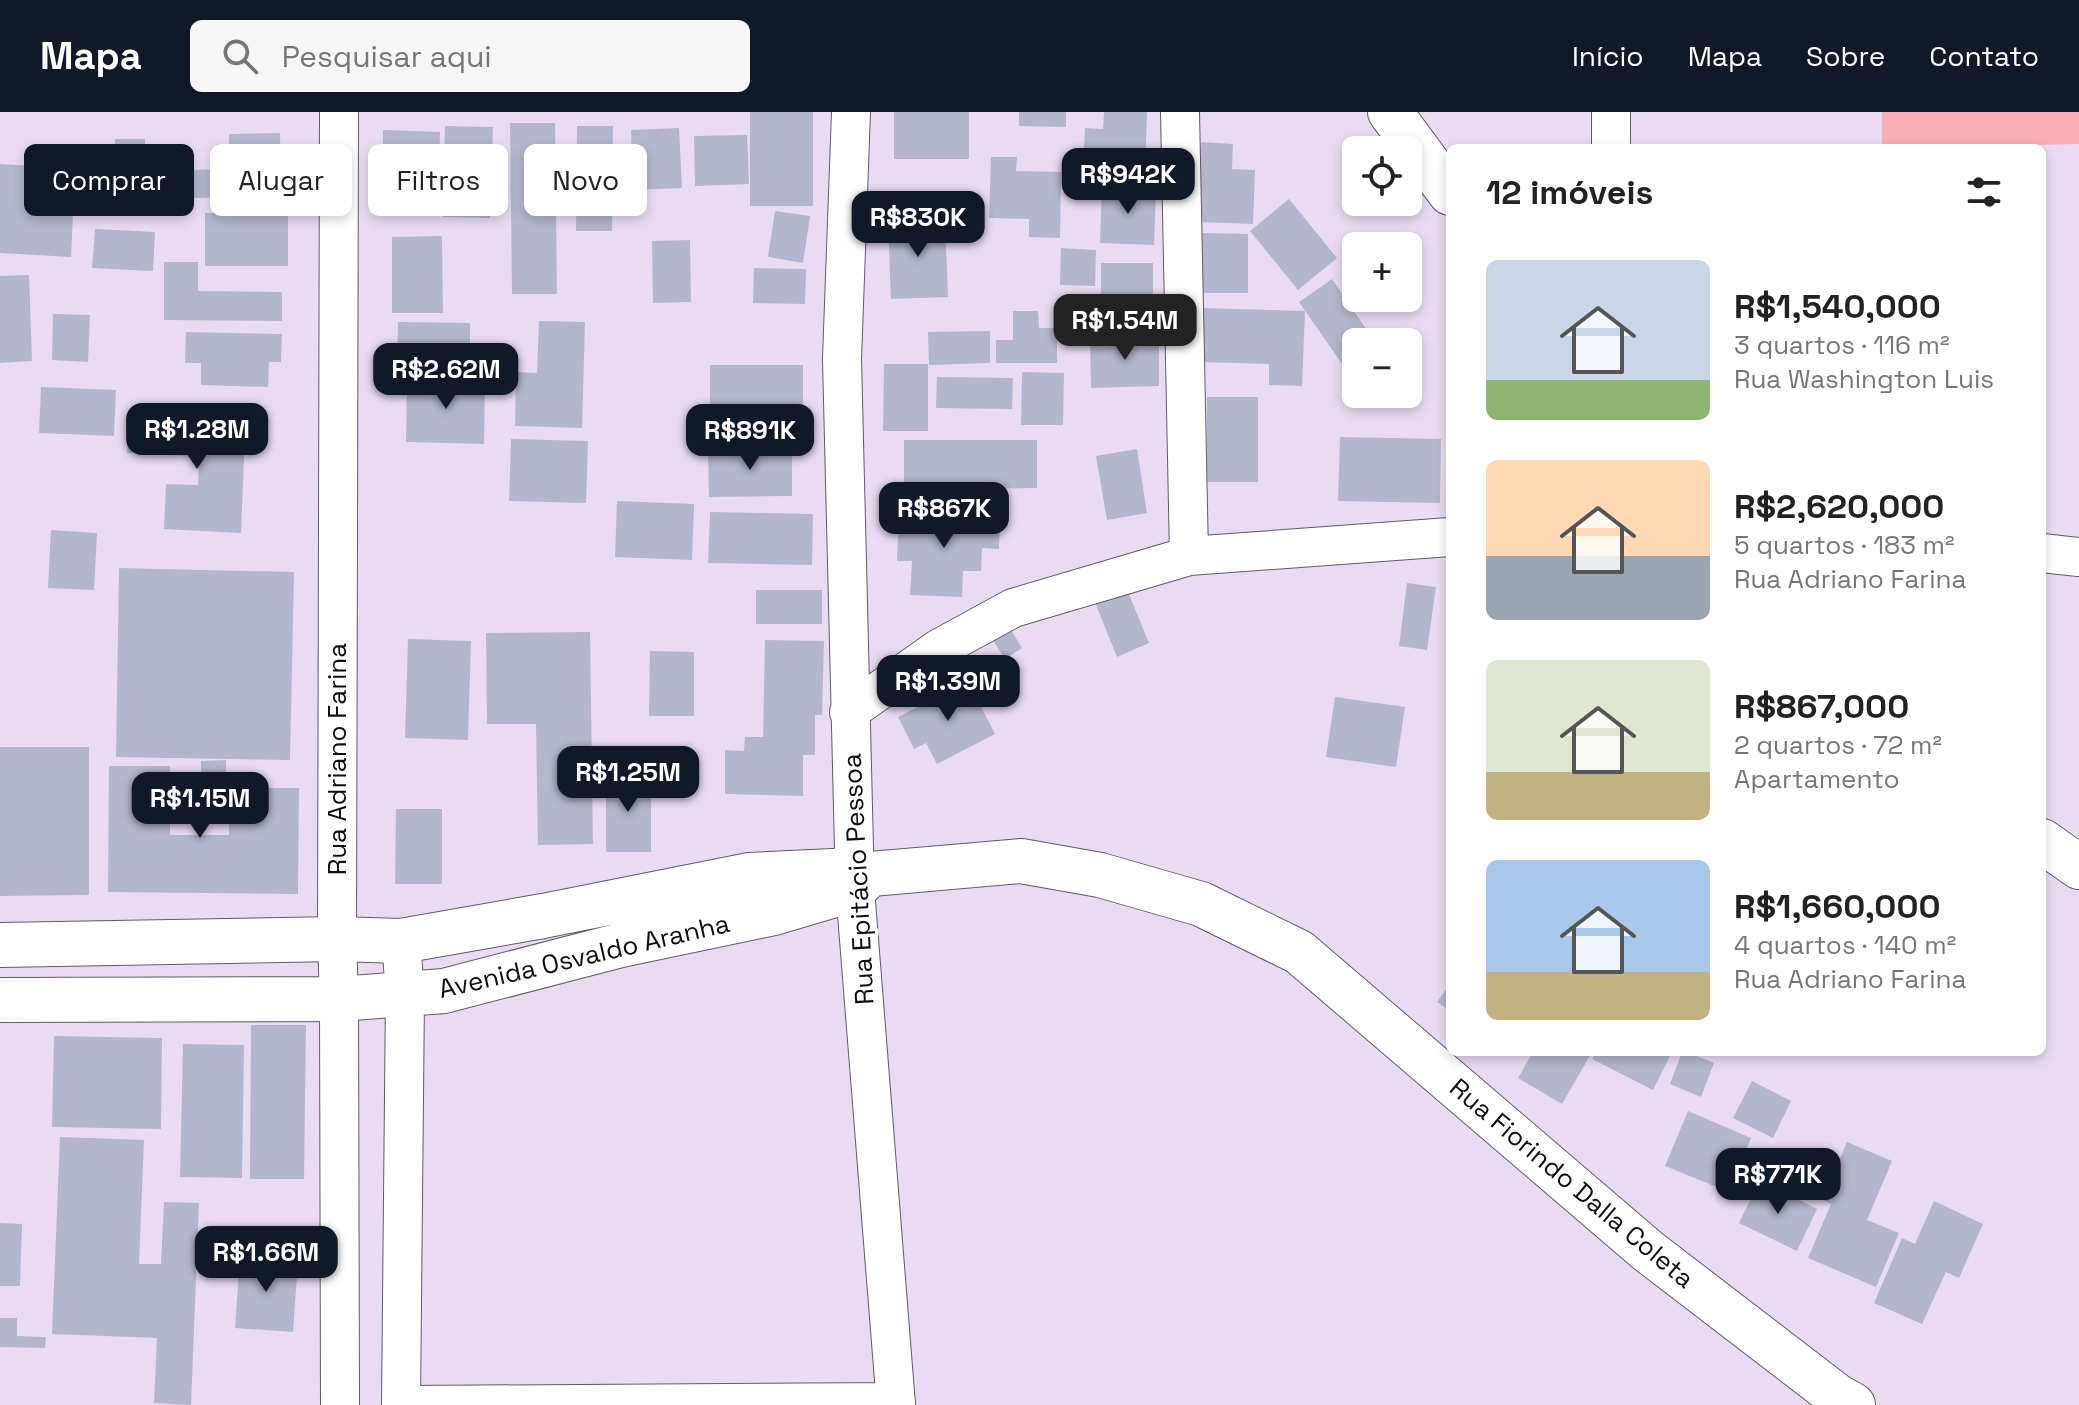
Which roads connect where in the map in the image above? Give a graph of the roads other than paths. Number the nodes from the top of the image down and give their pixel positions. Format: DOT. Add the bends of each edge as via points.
graph roads {
  1 [pos="339,112"];
  2 [pos="851,112"];
  3 [pos="1180,112"];
  4 [pos="1390,112"];
  5 [pos="1611,112"];
  6 [pos="1611,144"];
  7 [pos="1446,188"];
  8 [pos="1446,537"];
  9 [pos="2046,553"];
  10 [pos="1189,556"];
  11 [pos="2079,557"];
  12 [pos="849,712"];
  13 [pos="2046,844"];
  14 [pos="2079,867"];
  15 [pos="860,878"];
  16 [pos="401,941"];
  17 [pos="0,945"];
  18 [pos="1299,952"];
  19 [pos="338,970"];
  20 [pos="405,994"];
  21 [pos="0,1000"];
  22 [pos="340,1404"];
  23 [pos="615,1404"];
  24 [pos="678,1404"];
  25 [pos="896,1404"];
  26 [pos="400,1405"];
  27 [pos="408,1405"];
  28 [pos="1853,1405"];
  1 -- 19 [label="street, Rua Adriano Farina"];
  2 -- 12 [label="street, Rua Epitácio Pessoa" via="842,359"];
  3 -- 10 [label="street"];
  4 -- 7 [label="main road"];
  5 -- 6 [label="street"];
  8 -- 10 [label="street"];
  9 -- 11 [label="street"];
  10 -- 12 [label="street" via="1013,608 938,649"];
  12 -- 15 [label="street, Rua Epitácio Pessoa"];
  13 -- 14 [label="main road"];
  15 -- 16 [label="main road, Avenida Osvaldo Aranha" via="749,875"];
  15 -- 18 [label="main road, Avenida Osvaldo Aranha" via="1021,861 1087,872 1201,904"];
  15 -- 20 [label="main road, Avenida Osvaldo Aranha" via="774,913 621,945 444,991"];
  15 -- 25 [label="street, Rua Epitácio Pessoa"];
  16 -- 19 [label="main road, Avenida Osvaldo Aranha"];
  16 -- 20 [label="street"];
  17 -- 19 [label="main road, Avenida Osvaldo Aranha"];
  18 -- 28 [label="main road, Rua Fiorindo Dalla Coleta" via="1648,1251"];
  19 -- 20 [label="main road, Avenida Osvaldo Aranha"];
  19 -- 21 [label="main road, Avenida Osvaldo Aranha"];
  19 -- 22 [label="street, Rua Adriano Farina"];
  20 -- 26 [label="street"];
  22 -- 26 [label="street"];
  23 -- 24 [label="street"];
  23 -- 27 [label="street"];
  24 -- 25 [label="street"];
}
